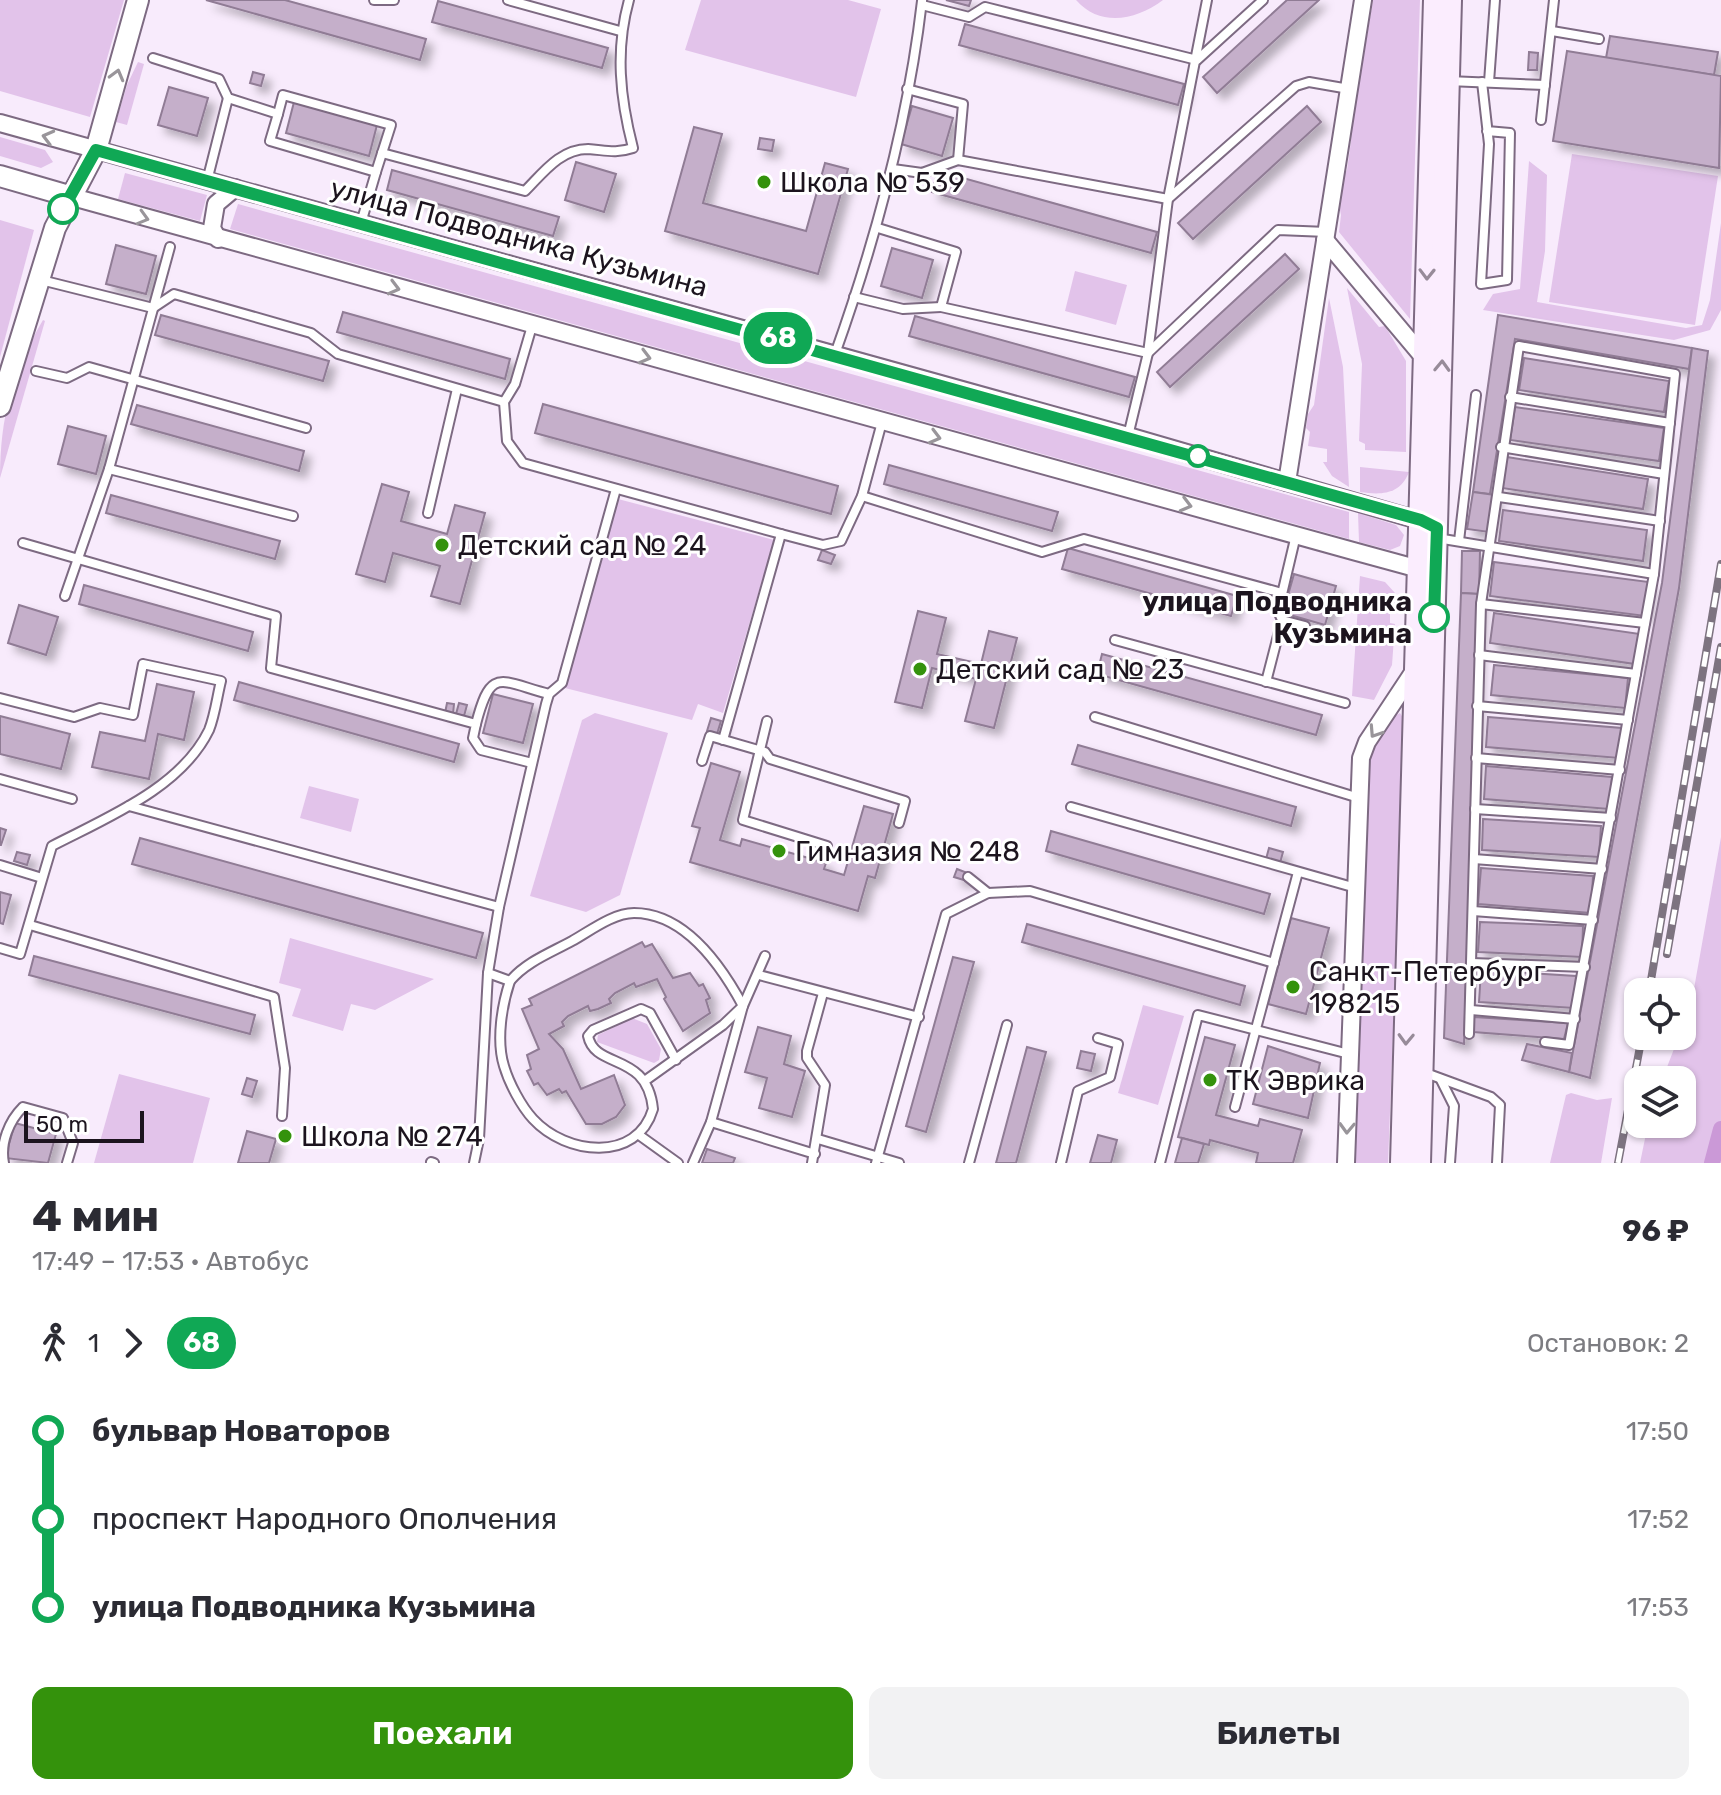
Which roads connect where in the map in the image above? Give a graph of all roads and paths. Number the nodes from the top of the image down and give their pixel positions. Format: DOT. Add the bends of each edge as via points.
graph roads {
  1 [pos="138,0"];
  2 [pos="374,0"];
  3 [pos="394,0"];
  4 [pos="508,0"];
  5 [pos="629,0"];
  6 [pos="1207,0"];
  7 [pos="1263,0"];
  8 [pos="1363,0"];
  9 [pos="1435,0"];
  10 [pos="1450,0"];
  11 [pos="1495,0"];
  12 [pos="1554,0"];
  13 [pos="922,3"];
  14 [pos="985,4"];
  15 [pos="620,31"];
  16 [pos="1552,31"];
  17 [pos="1599,39"];
  18 [pos="153,58"];
  19 [pos="1197,60"];
  20 [pos="1448,81"];
  21 [pos="1486,82"];
  22 [pos="1545,85"];
  23 [pos="907,89"];
  24 [pos="1349,89"];
  25 [pos="228,98"];
  26 [pos="278,114"];
  27 [pos="1541,120"];
  28 [pos="0,123"];
  29 [pos="1487,131"];
  30 [pos="96,150"];
  31 [pos="382,153"];
  32 [pos="958,160"];
  33 [pos="893,169"];
  34 [pos="376,172"];
  35 [pos="0,176"];
  36 [pos="207,181"];
  37 [pos="235,188"];
  38 [pos="69,196"];
  39 [pos="1168,199"];
  40 [pos="361,223"];
  41 [pos="878,228"];
  42 [pos="1326,236"];
  43 [pos="218,239"];
  44 [pos="170,247"];
  45 [pos="40,279"];
  46 [pos="854,297"];
  47 [pos="941,307"];
  48 [pos="153,308"];
  49 [pos="532,326"];
  50 [pos="1148,353"];
  51 [pos="835,354"];
  52 [pos="1425,359"];
  53 [pos="36,371"];
  54 [pos="134,378"];
  55 [pos="457,389"];
  56 [pos="1476,395"];
  57 [pos="1510,397"];
  58 [pos="504,402"];
  59 [pos="0,406"];
  60 [pos="882,422"];
  61 [pos="1670,423"];
  62 [pos="306,428"];
  63 [pos="1128,436"];
  64 [pos="1501,447"];
  65 [pos="109,469"];
  66 [pos="1664,474"];
  67 [pos="1287,482"];
  68 [pos="616,489"];
  69 [pos="862,496"];
  70 [pos="1499,497"];
  71 [pos="428,513"];
  72 [pos="293,516"];
  73 [pos="1660,521"];
  74 [pos="1431,529"];
  75 [pos="781,534"];
  76 [pos="1296,535"];
  77 [pos="1459,541"];
  78 [pos="23,543"];
  79 [pos="1490,547"];
  80 [pos="80,559"];
  81 [pos="1427,566"];
  82 [pos="1654,574"];
  83 [pos="1282,593"];
  84 [pos="65,596"];
  85 [pos="1481,604"];
  86 [pos="1282,620"];
  87 [pos="1645,623"];
  88 [pos="1305,626"];
  89 [pos="1115,640"];
  90 [pos="1479,655"];
  91 [pos="1417,666"];
  92 [pos="1636,674"];
  93 [pos="1266,682"];
  94 [pos="549,694"];
  95 [pos="0,698"];
  96 [pos="1345,703"];
  97 [pos="1477,706"];
  98 [pos="1095,717"];
  99 [pos="1628,720"];
  100 [pos="767,721"];
  101 [pos="476,724"];
  102 [pos="723,740"];
  103 [pos="759,750"];
  104 [pos="1476,758"];
  105 [pos="702,761"];
  106 [pos="532,763"];
  107 [pos="1620,770"];
  108 [pos="0,779"];
  109 [pos="1359,798"];
  110 [pos="72,799"];
  111 [pos="129,806"];
  112 [pos="1071,807"];
  113 [pos="1475,809"];
  114 [pos="1611,818"];
  115 [pos="899,823"];
  116 [pos="827,846"];
  117 [pos="1474,859"];
  118 [pos="0,865"];
  119 [pos="1602,869"];
  120 [pos="1298,872"];
  121 [pos="968,877"];
  122 [pos="42,878"];
  123 [pos="1356,888"];
  124 [pos="988,893"];
  125 [pos="499,907"];
  126 [pos="1473,911"];
  127 [pos="1593,920"];
  128 [pos="30,925"];
  129 [pos="0,948"];
  130 [pos="765,956"];
  131 [pos="1274,963"];
  132 [pos="1472,963"];
  133 [pos="1585,967"];
  134 [pos="488,973"];
  135 [pos="759,975"];
  136 [pos="510,981"];
  137 [pos="823,993"];
  138 [pos="743,1006"];
  139 [pos="1471,1010"];
  140 [pos="919,1017"];
  141 [pos="1575,1019"];
  142 [pos="1007,1025"];
  143 [pos="1256,1030"];
  144 [pos="1469,1034"];
  145 [pos="1098,1038"];
  146 [pos="1545,1042"];
  147 [pos="1349,1054"];
  148 [pos="676,1060"];
  149 [pos="1432,1076"];
  150 [pos="646,1080"];
  151 [pos="1235,1107"];
  152 [pos="282,1116"];
  153 [pos="711,1122"];
  154 [pos="639,1135"];
  155 [pos="818,1139"];
  156 [pos="0,1152"];
  157 [pos="813,1158"];
  158 [pos="877,1159"];
  159 [pos="4,1163"];
  160 [pos="67,1163"];
  161 [pos="474,1163"];
  162 [pos="678,1163"];
  163 [pos="693,1163"];
  164 [pos="899,1163"];
  165 [pos="969,1163"];
  166 [pos="1061,1163"];
  167 [pos="1160,1163"];
  168 [pos="1346,1163"];
  169 [pos="1402,1163"];
  170 [pos="1419,1163"];
  171 [pos="1450,1163"];
  172 [pos="1497,1163"];
  30 -- 1 [label="street, one-way"];
  2 -- 3 [label="lane"];
  4 -- 15 [label="lane"];
  5 -- 15 [label="lane"];
  6 -- 19 [label="lane"];
  7 -- 19 [label="lane"];
  8 -- 24 [label="street"];
  9 -- 52 [label="main road, one-way"];
  10 -- 20 [label="main road"];
  11 -- 21 [label="lane"];
  12 -- 16 [label="lane"];
  13 -- 14 [label="lane" via="969,17"];
  13 -- 23 [label="lane"];
  14 -- 19 [label="lane"];
  15 -- 31 [label="lane" via="620,87 633,148 562,155 525,191"];
  16 -- 17 [label="lane"];
  16 -- 22 [label="lane"];
  18 -- 25 [label="lane" via="219,79"];
  19 -- 39 [label="lane"];
  20 -- 21 [label="lane"];
  74 -- 20 [label="main road, one-way"];
  21 -- 22 [label="lane"];
  21 -- 29 [label="lane"];
  22 -- 27 [label="lane"];
  23 -- 32 [label="lane" via="963,104"];
  23 -- 33 [label="lane"];
  24 -- 39 [label="lane" via="1309,82 1296,86"];
  24 -- 42 [label="street"];
  25 -- 26 [label="lane"];
  25 -- 36 [label="lane"];
  26 -- 31 [label="lane" via="283,95 391,125"];
  26 -- 34 [label="lane" via="270,141"];
  30 -- 28 [label="street, улица Подводника Кузьмина, one-way"];
  29 -- 29 [label="lane" via="1489,144 1481,284 1507,280 1510,133"];
  30 -- 36 [label="street, улица Подводника Кузьмина"];
  30 -- 38 [label="street"];
  31 -- 34 [label="lane"];
  32 -- 33 [label="lane" via="922,173"];
  32 -- 39 [label="lane"];
  33 -- 41 [label="lane"];
  34 -- 40 [label="lane"];
  35 -- 38 [label="street"];
  36 -- 37 [label="street, улица Подводника Кузьмина"];
  37 -- 40 [label="street, улица Подводника Кузьмина"];
  37 -- 43 [label="street" via="216,204 212,216"];
  38 -- 43 [label="street, one-way"];
  38 -- 45 [label="street"];
  39 -- 50 [label="lane"];
  40 -- 51 [label="street, улица Подводника Кузьмина"];
  41 -- 46 [label="lane"];
  41 -- 47 [label="lane" via="956,252"];
  42 -- 50 [label="lane" via="1278,230"];
  42 -- 52 [label="street"];
  42 -- 67 [label="street"];
  43 -- 49 [label="street, one-way"];
  44 -- 48 [label="lane"];
  45 -- 48 [label="lane"];
  45 -- 59 [label="street"];
  46 -- 47 [label="lane" via="903,309"];
  46 -- 51 [label="lane"];
  47 -- 50 [label="lane"];
  48 -- 54 [label="lane"];
  48 -- 55 [label="lane" via="174,294 311,333 338,354"];
  49 -- 58 [label="lane" via="515,384"];
  49 -- 60 [label="street, one-way"];
  50 -- 63 [label="lane"];
  51 -- 63 [label="street, улица Подводника Кузьмина"];
  52 -- 74 [label="main road"];
  53 -- 54 [label="lane" via="67,378 89,367"];
  54 -- 62 [label="lane"];
  54 -- 65 [label="lane"];
  55 -- 58 [label="lane"];
  55 -- 71 [label="lane"];
  56 -- 77 [label="lane"];
  57 -- 61 [label="lane"];
  57 -- 61 [label="lane" via="1519,346 1675,374"];
  57 -- 64 [label="lane"];
  58 -- 68 [label="lane" via="507,441 523,463"];
  60 -- 69 [label="lane"];
  60 -- 76 [label="street, one-way"];
  61 -- 66 [label="lane"];
  63 -- 67 [label="street, улица Подводника Кузьмина"];
  64 -- 66 [label="lane"];
  64 -- 70 [label="lane"];
  65 -- 72 [label="lane"];
  65 -- 80 [label="lane"];
  66 -- 73 [label="lane"];
  67 -- 74 [label="street, улица Подводника Кузьмина"];
  68 -- 75 [label="lane"];
  68 -- 94 [label="lane" via="562,683"];
  69 -- 75 [label="lane" via="841,541 823,545"];
  69 -- 83 [label="lane" via="1042,552 1084,539"];
  70 -- 73 [label="lane"];
  70 -- 79 [label="lane"];
  73 -- 82 [label="lane"];
  74 -- 77 [label="lane"];
  74 -- 81 [label="main road"];
  75 -- 102 [label="lane"];
  76 -- 81 [label="street"];
  76 -- 83 [label="lane"];
  77 -- 79 [label="lane"];
  78 -- 80 [label="lane"];
  79 -- 82 [label="lane"];
  79 -- 85 [label="lane"];
  80 -- 84 [label="lane"];
  80 -- 101 [label="lane" via="276,616 271,668"];
  81 -- 91 [label="main road"];
  81 -- 149 [label="main road"];
  82 -- 87 [label="lane"];
  83 -- 86 [label="lane"];
  85 -- 87 [label="lane"];
  85 -- 90 [label="lane"];
  86 -- 88 [label="lane"];
  86 -- 93 [label="lane"];
  87 -- 92 [label="lane"];
  89 -- 93 [label="lane"];
  90 -- 92 [label="lane"];
  90 -- 97 [label="lane"];
  91 -- 109 [label="street, one-way" via="1367,742"];
  91 -- 169 [label="main road, one-way"];
  92 -- 99 [label="lane"];
  93 -- 96 [label="lane"];
  94 -- 101 [label="lane" via="491,683"];
  94 -- 106 [label="lane"];
  95 -- 111 [label="lane" via="74,717 100,708 133,715 143,664 221,681 198,749"];
  97 -- 99 [label="lane"];
  97 -- 104 [label="lane"];
  98 -- 109 [label="lane"];
  99 -- 107 [label="lane"];
  100 -- 103 [label="lane"];
  101 -- 106 [label="lane" via="473,738 481,750"];
  102 -- 103 [label="lane"];
  102 -- 105 [label="lane" via="710,736"];
  103 -- 115 [label="lane" via="770,759 905,801"];
  103 -- 116 [label="lane" via="743,820"];
  104 -- 107 [label="lane"];
  104 -- 113 [label="lane"];
  106 -- 125 [label="lane"];
  107 -- 114 [label="lane"];
  108 -- 110 [label="lane"];
  109 -- 123 [label="street"];
  111 -- 122 [label="lane" via="52,846"];
  111 -- 125 [label="lane"];
  112 -- 120 [label="lane"];
  113 -- 114 [label="lane"];
  113 -- 117 [label="lane"];
  114 -- 119 [label="lane"];
  117 -- 119 [label="lane"];
  117 -- 126 [label="lane"];
  118 -- 122 [label="lane"];
  119 -- 127 [label="lane"];
  120 -- 123 [label="lane"];
  120 -- 131 [label="lane"];
  121 -- 124 [label="lane"];
  122 -- 128 [label="lane"];
  123 -- 147 [label="street"];
  124 -- 131 [label="lane" via="1030,891"];
  124 -- 140 [label="lane" via="946,914"];
  125 -- 134 [label="lane"];
  126 -- 127 [label="lane"];
  126 -- 132 [label="lane"];
  127 -- 133 [label="lane"];
  128 -- 129 [label="lane" via="20,954"];
  128 -- 152 [label="lane" via="274,997 285,1068"];
  130 -- 135 [label="lane"];
  131 -- 143 [label="lane"];
  132 -- 133 [label="lane"];
  132 -- 139 [label="lane"];
  133 -- 141 [label="lane"];
  134 -- 136 [label="lane"];
  134 -- 161 [label="lane"];
  135 -- 137 [label="lane"];
  135 -- 138 [label="lane"];
  136 -- 138 [label="lane" via="521,968 633,913 654,918 701,945"];
  136 -- 154 [label="lane" via="504,999 503,1064 533,1119 594,1151"];
  137 -- 140 [label="lane"];
  137 -- 155 [label="lane" via="807,1051 825,1085"];
  138 -- 148 [label="lane"];
  138 -- 153 [label="lane"];
  139 -- 141 [label="lane"];
  139 -- 144 [label="lane"];
  140 -- 158 [label="lane"];
  141 -- 146 [label="lane" via="1569,1045"];
  142 -- 165 [label="lane"];
  143 -- 147 [label="lane"];
  143 -- 151 [label="lane"];
  143 -- 167 [label="lane" via="1198,1015"];
  145 -- 166 [label="lane" via="1118,1044 1110,1077 1078,1091"];
  147 -- 168 [label="street, one-way"];
  148 -- 150 [label="lane"];
  148 -- 150 [label="lane" via="650,1013 641,1009 593,1030 588,1036 596,1051"];
  149 -- 170 [label="main road"];
  149 -- 171 [label="lane" via="1454,1106"];
  149 -- 172 [label="lane" via="1500,1105"];
  150 -- 154 [label="lane" via="653,1109"];
  153 -- 157 [label="lane"];
  153 -- 163 [label="lane"];
  154 -- 162 [label="lane"];
  155 -- 157 [label="lane"];
  155 -- 158 [label="lane"];
  156 -- 159 [label="lane"];
  156 -- 160 [label="lane" via="10,1120 23,1107 63,1118 73,1143"];
  158 -- 164 [label="lane"];
}
